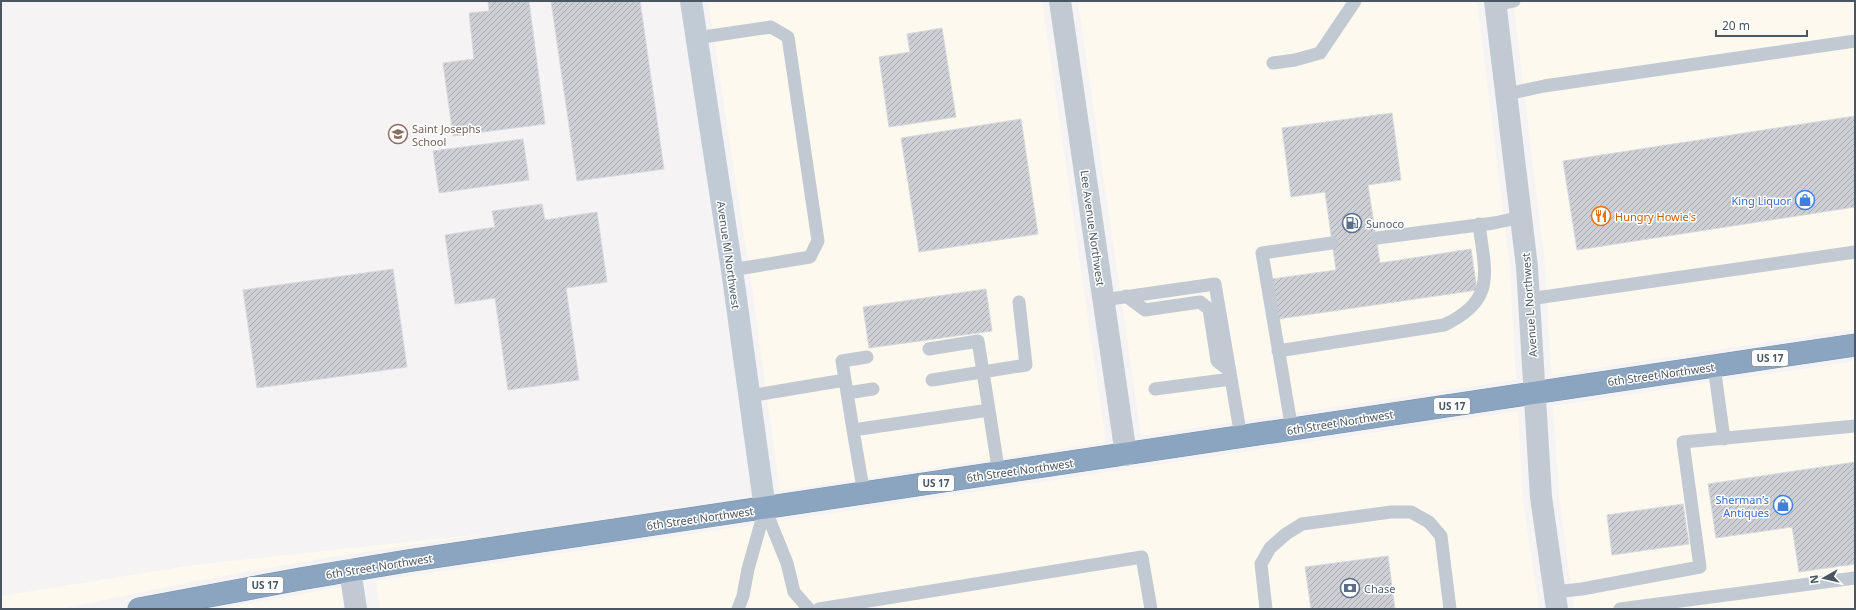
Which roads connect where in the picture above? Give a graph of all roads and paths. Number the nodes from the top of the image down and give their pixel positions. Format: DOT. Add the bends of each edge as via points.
graph roads {
  1 [pos="691,1"];
  2 [pos="1060,1"];
  3 [pos="1355,1"];
  4 [pos="1502,2"];
  5 [pos="696,38"];
  6 [pos="1855,41"];
  7 [pos="1273,63"];
  8 [pos="1507,94"];
  9 [pos="1522,217"];
  10 [pos="1479,224"];
  11 [pos="1377,238"];
  12 [pos="1332,243"];
  13 [pos="1855,252"];
  14 [pos="732,270"];
  15 [pos="1126,296"];
  16 [pos="1529,299"];
  17 [pos="1103,300"];
  18 [pos="1018,302"];
  19 [pos="1855,345"];
  20 [pos="929,349"];
  21 [pos="1278,351"];
  22 [pos="867,357"];
  23 [pos="1714,366"];
  24 [pos="982,372"];
  25 [pos="1230,375"];
  26 [pos="932,380"];
  27 [pos="846,387"];
  28 [pos="873,389"];
  29 [pos="1155,389"];
  30 [pos="1534,393"];
  31 [pos="749,396"];
  32 [pos="989,410"];
  33 [pos="1855,426"];
  34 [pos="853,430"];
  35 [pos="1292,430"];
  36 [pos="1241,437"];
  37 [pos="1724,439"];
  38 [pos="1126,455"];
  39 [pos="999,474"];
  40 [pos="864,494"];
  41 [pos="765,509"];
  42 [pos="350,570"];
  43 [pos="1855,578"];
  44 [pos="1556,600"];
  45 [pos="139,609"];
  46 [pos="356,609"];
  47 [pos="738,609"];
  48 [pos="809,609"];
  49 [pos="819,609"];
  50 [pos="1151,609"];
  51 [pos="1266,609"];
  52 [pos="1450,609"];
  53 [pos="1620,609"];
  1 -- 5 [label="street, Avenue M Northwest"];
  2 -- 17 [label="street, Lee Avenue Northwest"];
  3 -- 7 [label="lane" via="1320,53"];
  4 -- 8 [label="street, Avenue L Northwest"];
  5 -- 14 [label="street, Avenue M Northwest"];
  5 -- 14 [label="lane" via="771,26 788,37 818,241 810,257"];
  6 -- 8 [label="lane" via="1544,86"];
  8 -- 9 [label="street, Avenue L Northwest"];
  9 -- 10 [label="lane"];
  9 -- 16 [label="street, Avenue L Northwest"];
  10 -- 11 [label="lane"];
  10 -- 21 [label="lane" via="1485,279 1482,292 1472,308 1460,317 1444,324"];
  12 -- 21 [label="lane" via="1262,253"];
  13 -- 16 [label="lane"];
  14 -- 31 [label="street, Avenue M Northwest"];
  15 -- 17 [label="lane"];
  15 -- 25 [label="lane" via="1145,310 1200,302 1209,309 1217,361"];
  15 -- 25 [label="lane" via="1215,284"];
  16 -- 30 [label="street, Avenue L Northwest"];
  17 -- 38 [label="street, Lee Avenue Northwest"];
  18 -- 24 [label="lane" via="1026,365"];
  19 -- 23 [label="highway, 6th Street Northwest / US 17"];
  20 -- 24 [label="lane" via="978,341"];
  21 -- 35 [label="lane"];
  22 -- 27 [label="lane" via="842,361"];
  23 -- 30 [label="highway, 6th Street Northwest / US 17"];
  23 -- 37 [label="lane"];
  24 -- 26 [label="lane"];
  24 -- 32 [label="lane"];
  25 -- 29 [label="lane"];
  25 -- 36 [label="lane"];
  27 -- 28 [label="lane"];
  27 -- 31 [label="lane"];
  27 -- 34 [label="lane"];
  30 -- 35 [label="highway, 6th Street Northwest / US 17"];
  30 -- 44 [label="street, Avenue L Northwest" via="1541,497"];
  31 -- 41 [label="street, Avenue M Northwest"];
  32 -- 34 [label="lane"];
  32 -- 39 [label="lane"];
  33 -- 37 [label="lane"];
  34 -- 40 [label="lane"];
  35 -- 36 [label="highway, 6th Street Northwest / US 17"];
  36 -- 38 [label="highway, 6th Street Northwest / US 17"];
  37 -- 44 [label="lane" via="1683,442 1700,567 1582,589"];
  38 -- 39 [label="highway, 6th Street Northwest / US 17"];
  39 -- 40 [label="highway, 6th Street Northwest / US 17"];
  40 -- 41 [label="highway, 6th Street Northwest / US 17"];
  41 -- 42 [label="highway, 6th Street Northwest / US 17"];
  41 -- 47 [label="lane"];
  41 -- 48 [label="lane" via="787,564 794,592"];
  42 -- 45 [label="highway, 6th Street Northwest / US 17"];
  42 -- 46 [label="street"];
  43 -- 53 [label="lane"];
  49 -- 50 [label="lane" via="1142,557"];
  51 -- 52 [label="lane" via="1261,564 1270,548 1302,524 1391,512 1411,512 1429,522 1441,536"];
}
